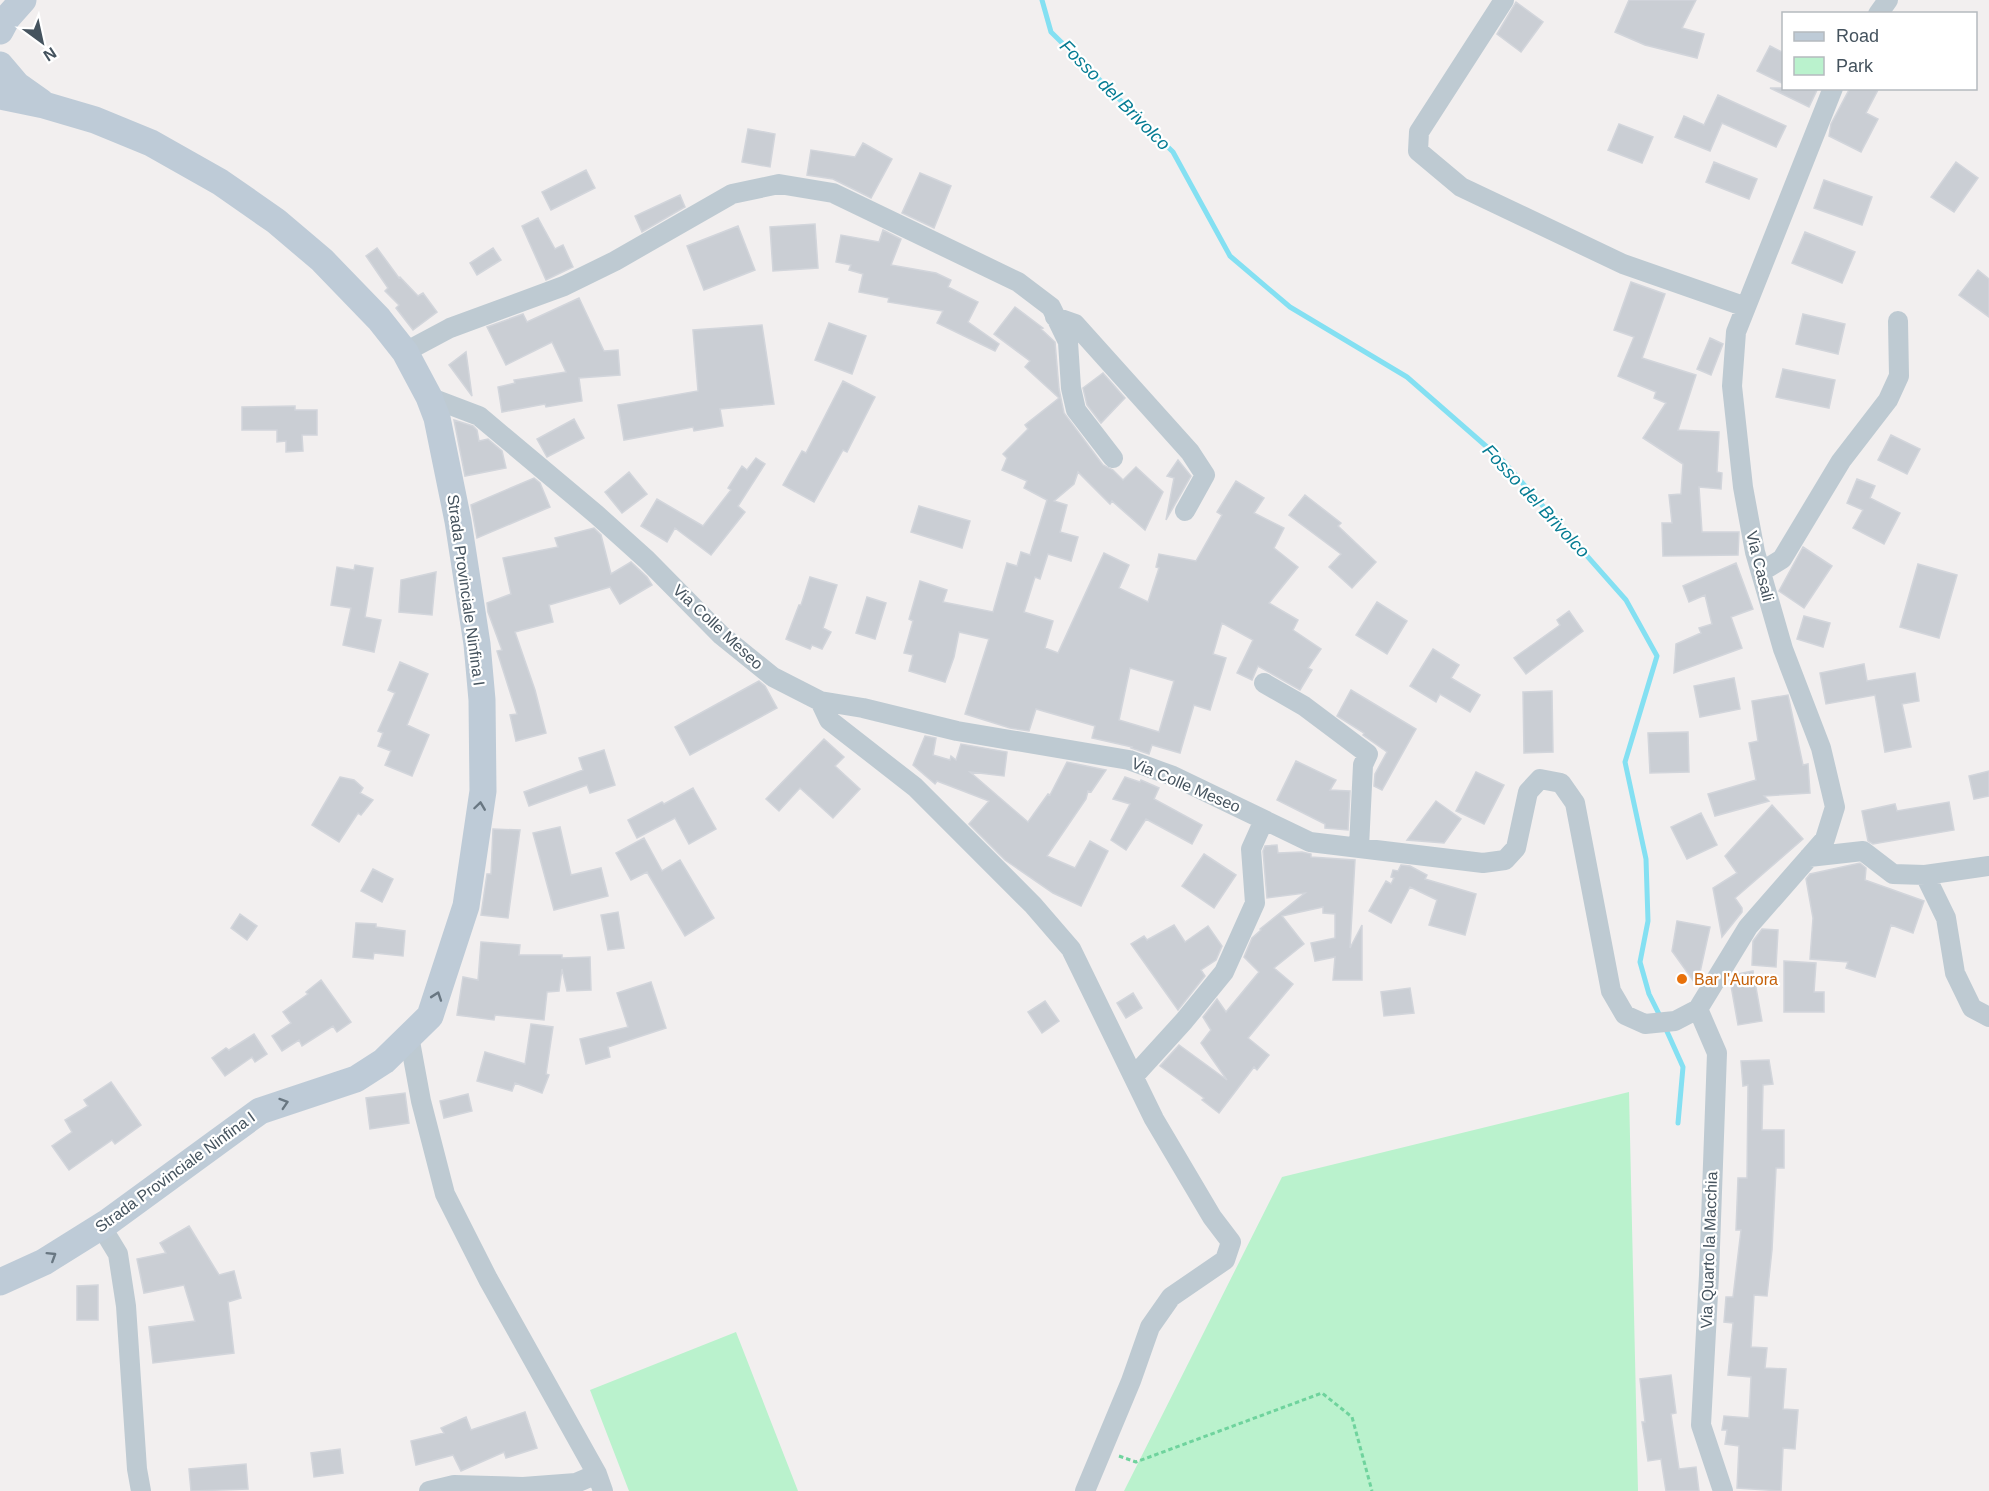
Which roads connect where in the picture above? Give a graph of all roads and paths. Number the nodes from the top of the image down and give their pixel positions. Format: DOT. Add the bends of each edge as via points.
graph roads {
  1 [pos="8,0"];
  2 [pos="23,0"];
  3 [pos="1504,0"];
  4 [pos="0,4"];
  5 [pos="0,31"];
  6 [pos="0,65"];
  7 [pos="1832,90"];
  8 [pos="0,96"];
  9 [pos="44,105"];
  10 [pos="1746,307"];
  11 [pos="1056,317"];
  12 [pos="1898,321"];
  13 [pos="405,352"];
  14 [pos="429,397"];
  15 [pos="1113,458"];
  16 [pos="1185,511"];
  17 [pos="1761,572"];
  18 [pos="1264,683"];
  19 [pos="820,701"];
  20 [pos="1264,820"];
  21 [pos="1359,848"];
  22 [pos="1809,857"];
  23 [pos="1989,866"];
  24 [pos="1925,875"];
  25 [pos="1698,1009"];
  26 [pos="1989,1017"];
  27 [pos="409,1036"];
  28 [pos="1134,1076"];
  29 [pos="101,1226"];
  30 [pos="0,1282"];
  31 [pos="1102,1450"];
  32 [pos="600,1483"];
  33 [pos="141,1491"];
  34 [pos="429,1491"];
  35 [pos="1085,1491"];
  36 [pos="1372,1491"];
  37 [pos="1722,1491"];
  1 -- 4 [label="street"];
  2 -- 5 [label="street"];
  3 -- 10 [label="street" via="1419,132 1418,151 1461,188 1623,264"];
  6 -- 9 [label="street" via="17,85"];
  7 -- 10 [label="street, Via Casali"];
  8 -- 9 [label="street, Strada Provinciale Ninfina I"];
  9 -- 13 [label="street, Strada Provinciale Ninfina I" via="151,143 220,182 276,221 322,260"];
  10 -- 17 [label="street, Via Casali" via="1736,332 1732,386 1743,486"];
  11 -- 13 [label="street" via="1050,307 1018,282 912,230 833,193 779,184 732,194 605,266 450,328"];
  11 -- 15 [label="street" via="1068,342 1076,410"];
  11 -- 16 [label="street" via="1075,324 1190,452 1205,475"];
  12 -- 17 [label="street" via="1899,376 1888,400 1841,461 1782,559"];
  13 -- 14 [label="street, Strada Provinciale Ninfina I"];
  14 -- 19 [label="street, Via Colle Meseo" via="479,416 630,545 721,635 773,677"];
  27 -- 14 [label="street, Strada Provinciale Ninfina I, one-way" via="430,1016 466,906 483,791 477,644 458,521 437,418"];
  17 -- 22 [label="street, Via Casali" via="1783,650 1821,747 1835,807 1825,839"];
  18 -- 21 [label="street" via="1304,706 1368,754 1363,765"];
  19 -- 20 [label="street, Via Colle Meseo" via="957,732 1129,759"];
  19 -- 28 [label="street" via="829,720 915,787 1033,905 1071,949"];
  20 -- 21 [label="street, Via Colle Meseo" via="1310,842"];
  20 -- 28 [label="street" via="1251,849 1255,903 1224,972"];
  21 -- 25 [label="street, Via Colle Meseo" via="1484,863 1505,860 1516,848 1528,792 1540,779 1561,783 1575,803 1611,991 1625,1015 1645,1024 1675,1021"];
  22 -- 24 [label="street" via="1863,851 1893,874"];
  22 -- 25 [label="street, Via Casali" via="1748,927"];
  23 -- 24 [label="street"];
  24 -- 26 [label="street" via="1946,918 1955,973 1972,1008"];
  25 -- 37 [label="street, Via Quarto la Macchia" via="1717,1053 1701,1425"];
  29 -- 27 [label="street, Strada Provinciale Ninfina I, one-way" via="260,1111 356,1080 384,1061"];
  27 -- 32 [label="street" via="445,1194"];
  28 -- 31 [label="street" via="1181,1167 1231,1242 1225,1260 1171,1297 1150,1326"];
  30 -- 29 [label="street, Strada Provinciale Ninfina I, one-way" via="44,1262"];
  29 -- 33 [label="street" via="118,1254 126,1306"];
  31 -- 35 [label="street"];
  31 -- 36 [label="path" via="1136,1462 1322,1393 1352,1417"];
  32 -- 34 [label="street" via="454,1485"];
}
